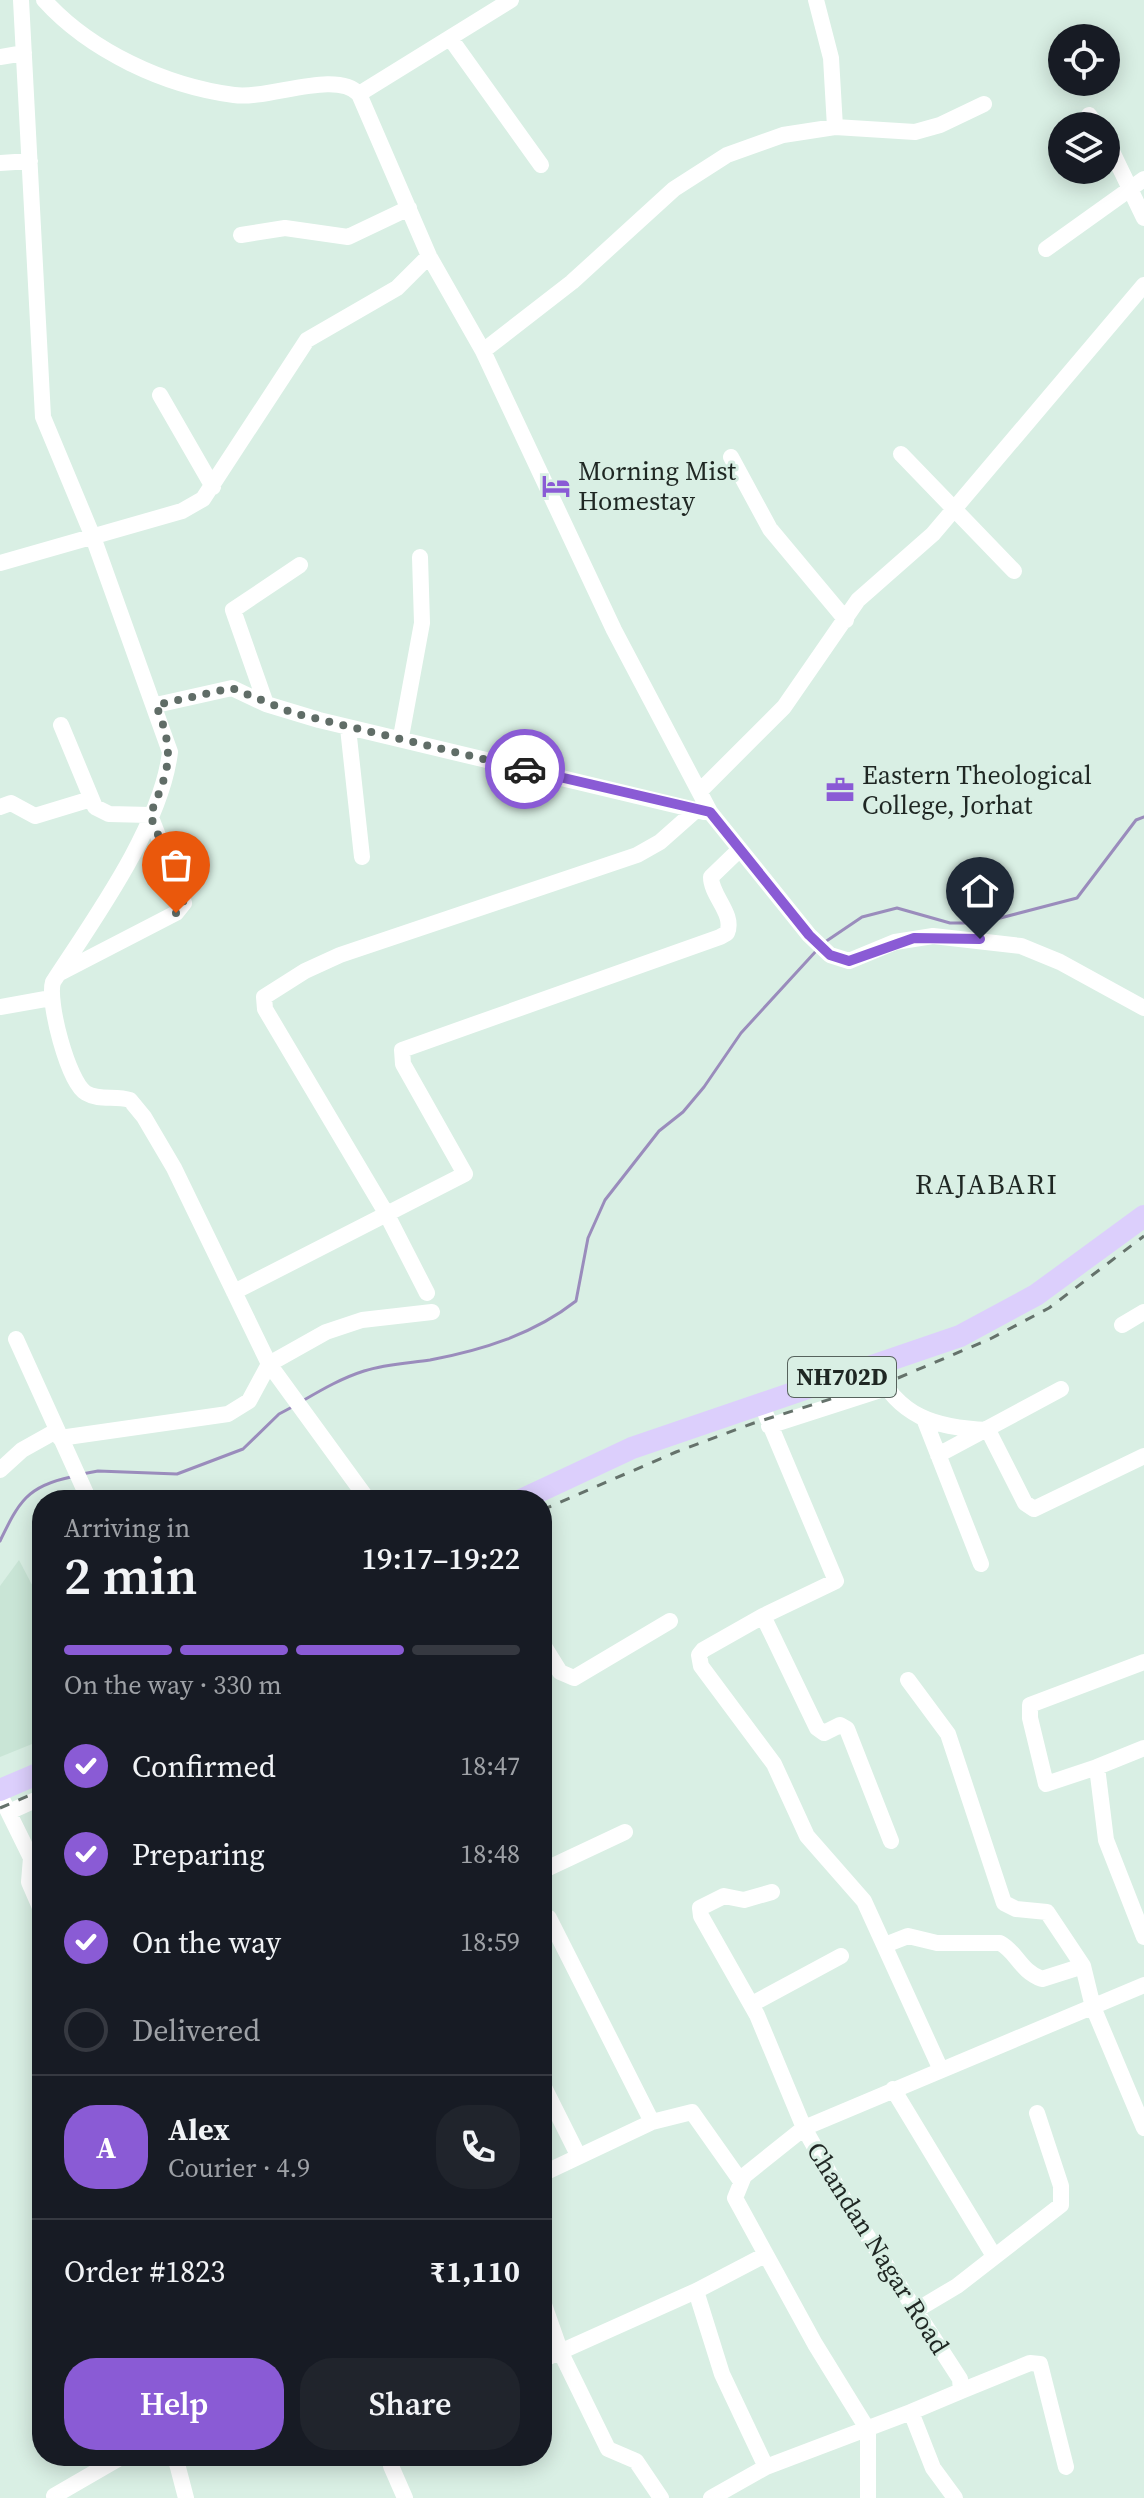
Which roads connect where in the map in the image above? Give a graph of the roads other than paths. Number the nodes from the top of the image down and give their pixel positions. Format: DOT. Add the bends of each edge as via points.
graph roads {
  1 [pos="21,0"];
  2 [pos="44,0"];
  3 [pos="511,0"];
  4 [pos="816,0"];
  5 [pos="450,38"];
  6 [pos="24,53"];
  7 [pos="0,57"];
  8 [pos="359,94"];
  9 [pos="984,104"];
  10 [pos="835,127"];
  11 [pos="30,161"];
  12 [pos="0,163"];
  13 [pos="541,165"];
  14 [pos="1120,168"];
  15 [pos="1144,179"];
  16 [pos="1130,189"];
  17 [pos="409,208"];
  18 [pos="1144,218"];
  19 [pos="241,235"];
  20 [pos="1046,249"];
  21 [pos="429,256"];
  22 [pos="1144,285"];
  23 [pos="483,351"];
  24 [pos="160,395"];
  25 [pos="901,454"];
  26 [pos="731,457"];
  27 [pos="213,487"];
  28 [pos="954,510"];
  29 [pos="93,537"];
  30 [pos="420,557"];
  31 [pos="0,563"];
  32 [pos="300,565"];
  33 [pos="1014,571"];
  34 [pos="846,620"];
  35 [pos="266,704"];
  36 [pos="156,705"];
  37 [pos="61,725"];
  38 [pos="348,728"];
  39 [pos="401,737"];
  40 [pos="700,791"];
  41 [pos="91,799"];
  42 [pos="0,807"];
  43 [pos="702,812"];
  44 [pos="150,815"];
  45 [pos="739,850"];
  46 [pos="362,857"];
  47 [pos="59,974"];
  48 [pos="51,998"];
  49 [pos="0,1007"];
  50 [pos="1144,1008"];
  51 [pos="386,1213"];
  52 [pos="1144,1216"];
  53 [pos="234,1292"];
  54 [pos="427,1293"];
  55 [pos="432,1312"];
  56 [pos="1144,1312"];
  57 [pos="1122,1325"];
  58 [pos="16,1339"];
  59 [pos="269,1364"];
  60 [pos="874,1367"];
  61 [pos="887,1388"];
  62 [pos="1061,1389"];
  63 [pos="761,1403"];
  64 [pos="925,1421"];
  65 [pos="769,1426"];
  66 [pos="988,1430"];
  67 [pos="60,1440"];
  68 [pos="938,1455"];
  69 [pos="1144,1456"];
  70 [pos="0,1470"];
  71 [pos="84,1490"];
  72 [pos="360,1490"];
  73 [pos="542,1490"];
  74 [pos="981,1564"];
  75 [pos="763,1616"];
  76 [pos="670,1621"];
  77 [pos="552,1659"];
  78 [pos="1144,1662"];
  79 [pos="908,1680"];
  80 [pos="1144,1748"];
  81 [pos="1097,1767"];
  82 [pos="32,1777"];
  83 [pos="0,1792"];
  84 [pos="32,1802"];
  85 [pos="9,1812"];
  86 [pos="625,1832"];
  87 [pos="891,1841"];
  88 [pos="32,1860"];
  89 [pos="552,1866"];
  90 [pos="32,1867"];
  91 [pos="32,1889"];
  92 [pos="772,1892"];
  93 [pos="552,1930"];
  94 [pos="1144,1937"];
  95 [pos="885,1945"];
  96 [pos="841,1956"];
  97 [pos="1083,1966"];
  98 [pos="1144,1985"];
  99 [pos="752,2004"];
  100 [pos="1093,2007"];
  101 [pos="941,2070"];
  102 [pos="893,2089"];
  103 [pos="552,2103"];
  104 [pos="1037,2113"];
  105 [pos="652,2122"];
  106 [pos="804,2128"];
  107 [pos="1144,2128"];
  108 [pos="578,2155"];
  109 [pos="552,2169"];
  110 [pos="740,2180"];
  111 [pos="765,2255"];
  112 [pos="994,2256"];
  113 [pos="696,2291"];
  114 [pos="915,2311"];
  115 [pos="552,2327"];
  116 [pos="561,2353"];
  117 [pos="552,2356"];
  118 [pos="961,2391"];
  119 [pos="911,2412"];
  120 [pos="868,2430"];
  121 [pos="106,2466"];
  122 [pos="178,2466"];
  123 [pos="391,2466"];
  124 [pos="766,2467"];
  125 [pos="1066,2467"];
  126 [pos="54,2496"];
  127 [pos="186,2498"];
  128 [pos="405,2498"];
  129 [pos="661,2498"];
  130 [pos="711,2498"];
  131 [pos="868,2498"];
  132 [pos="955,2498"];
  1 -- 6 [label="street"];
  2 -- 8 [label="street" via="92,44 193,86 259,96 342,83"];
  3 -- 5 [label="street"];
  4 -- 10 [label="street" via="831,58"];
  5 -- 8 [label="street"];
  5 -- 13 [label="street"];
  6 -- 7 [label="street"];
  6 -- 11 [label="street"];
  8 -- 17 [label="street"];
  9 -- 10 [label="street" via="915,132"];
  10 -- 23 [label="street" via="751,145 696,172 572,282"];
  11 -- 12 [label="street"];
  11 -- 29 [label="street" via="43,417"];
  14 -- 16 [label="street"];
  15 -- 16 [label="street"];
  16 -- 18 [label="street"];
  16 -- 20 [label="street"];
  17 -- 19 [label="street" via="348,237 285,228"];
  17 -- 21 [label="street"];
  21 -- 23 [label="street"];
  21 -- 27 [label="street" via="397,288 307,340"];
  22 -- 28 [label="street"];
  23 -- 40 [label="street" via="614,630"];
  24 -- 27 [label="street"];
  25 -- 28 [label="street"];
  26 -- 34 [label="street" via="760,514"];
  27 -- 29 [label="street" via="182,511"];
  28 -- 33 [label="street"];
  28 -- 34 [label="street" via="914,554 858,600"];
  29 -- 31 [label="street"];
  29 -- 36 [label="street"];
  30 -- 39 [label="street" via="422,623"];
  32 -- 35 [label="street" via="233,610"];
  34 -- 40 [label="street" via="784,707"];
  35 -- 36 [label="street" via="232,688"];
  35 -- 38 [label="street"];
  36 -- 44 [label="street" via="170,752"];
  37 -- 41 [label="street"];
  38 -- 39 [label="street"];
  38 -- 46 [label="street"];
  39 -- 43 [label="street"];
  40 -- 43 [label="street"];
  41 -- 42 [label="street" via="35,816 11,803"];
  41 -- 44 [label="street" via="104,813"];
  43 -- 45 [label="street"];
  43 -- 51 [label="street" via="637,855 340,955 264,997 265,1009"];
  44 -- 47 [label="street" via="118,881"];
  44 -- 47 [label="street" via="184,898 182,907"];
  45 -- 50 [label="street" via="830,955 849,961 895,942 933,936 1005,943 1060,962"];
  45 -- 51 [label="street" via="711,877 728,920 727,933 402,1050 403,1064 465,1174"];
  47 -- 48 [label="street"];
  48 -- 49 [label="street"];
  48 -- 53 [label="street" via="74,1081 90,1095 124,1098 136,1106 174,1168"];
  51 -- 53 [label="street"];
  51 -- 54 [label="street"];
  52 -- 60 [label="highway, NH702D" via="996,1320"];
  53 -- 59 [label="street"];
  55 -- 59 [label="street" via="349,1323"];
  56 -- 57 [label="street"];
  58 -- 67 [label="street"];
  59 -- 67 [label="street" via="249,1401 228,1414"];
  59 -- 72 [label="street"];
  60 -- 61 [label="street"];
  60 -- 63 [label="highway, NH702D"];
  61 -- 64 [label="street"];
  61 -- 65 [label="street"];
  62 -- 66 [label="street"];
  63 -- 65 [label="street"];
  63 -- 73 [label="highway, NH702D" via="632,1448"];
  64 -- 66 [label="street"];
  64 -- 68 [label="street"];
  65 -- 75 [label="street" via="836,1581"];
  66 -- 68 [label="street"];
  66 -- 69 [label="street" via="1025,1503 1034,1509"];
  67 -- 70 [label="street" via="22,1450"];
  67 -- 71 [label="street"];
  68 -- 74 [label="street"];
  75 -- 87 [label="street" via="817,1728 824,1733 840,1725 847,1729"];
  75 -- 95 [label="street" via="703,1650 701,1666 774,1764 807,1836 858,1891"];
  76 -- 77 [label="street" via="574,1678 560,1672"];
  78 -- 81 [label="street" via="1030,1705 1046,1784"];
  79 -- 97 [label="street" via="948,1734 1004,1903 1047,1912"];
  80 -- 81 [label="street"];
  81 -- 94 [label="street" via="1106,1840"];
  82 -- 83 [label="highway"];
  83 -- 85 [label="street"];
  84 -- 85 [label="street"];
  85 -- 88 [label="street"];
  86 -- 89 [label="street"];
  90 -- 91 [label="street"];
  92 -- 99 [label="street" via="744,1900 724,1896 700,1908"];
  93 -- 105 [label="street"];
  95 -- 97 [label="street" via="908,1936 937,1943 1000,1943 1042,1979"];
  95 -- 101 [label="street"];
  96 -- 99 [label="street"];
  97 -- 100 [label="street"];
  98 -- 100 [label="street, Chandan Nagar Road"];
  99 -- 106 [label="street"];
  100 -- 101 [label="street, Chandan Nagar Road"];
  100 -- 107 [label="street"];
  101 -- 102 [label="street, Chandan Nagar Road"];
  102 -- 106 [label="street, Chandan Nagar Road"];
  102 -- 112 [label="street"];
  103 -- 108 [label="street"];
  104 -- 112 [label="street" via="1063,2199"];
  105 -- 108 [label="street"];
  105 -- 110 [label="street" via="692,2112"];
  106 -- 110 [label="street"];
  106 -- 114 [label="street, Chandan Nagar Road"];
  108 -- 109 [label="street"];
  110 -- 111 [label="street" via="738,2207"];
  111 -- 113 [label="street"];
  111 -- 120 [label="street"];
  112 -- 114 [label="street"];
  113 -- 116 [label="street"];
  113 -- 124 [label="street" via="722,2374"];
  114 -- 118 [label="street, Chandan Nagar Road" via="960,2379"];
  115 -- 116 [label="street"];
  116 -- 117 [label="street"];
  116 -- 129 [label="street" via="608,2449 636,2461"];
  118 -- 119 [label="street"];
  118 -- 125 [label="street" via="1030,2363 1040,2364"];
  119 -- 120 [label="street"];
  119 -- 132 [label="street" via="933,2468"];
  120 -- 124 [label="street"];
  120 -- 131 [label="street"];
  121 -- 126 [label="street"];
  122 -- 127 [label="street"];
  123 -- 128 [label="street"];
  124 -- 130 [label="street"];
}
